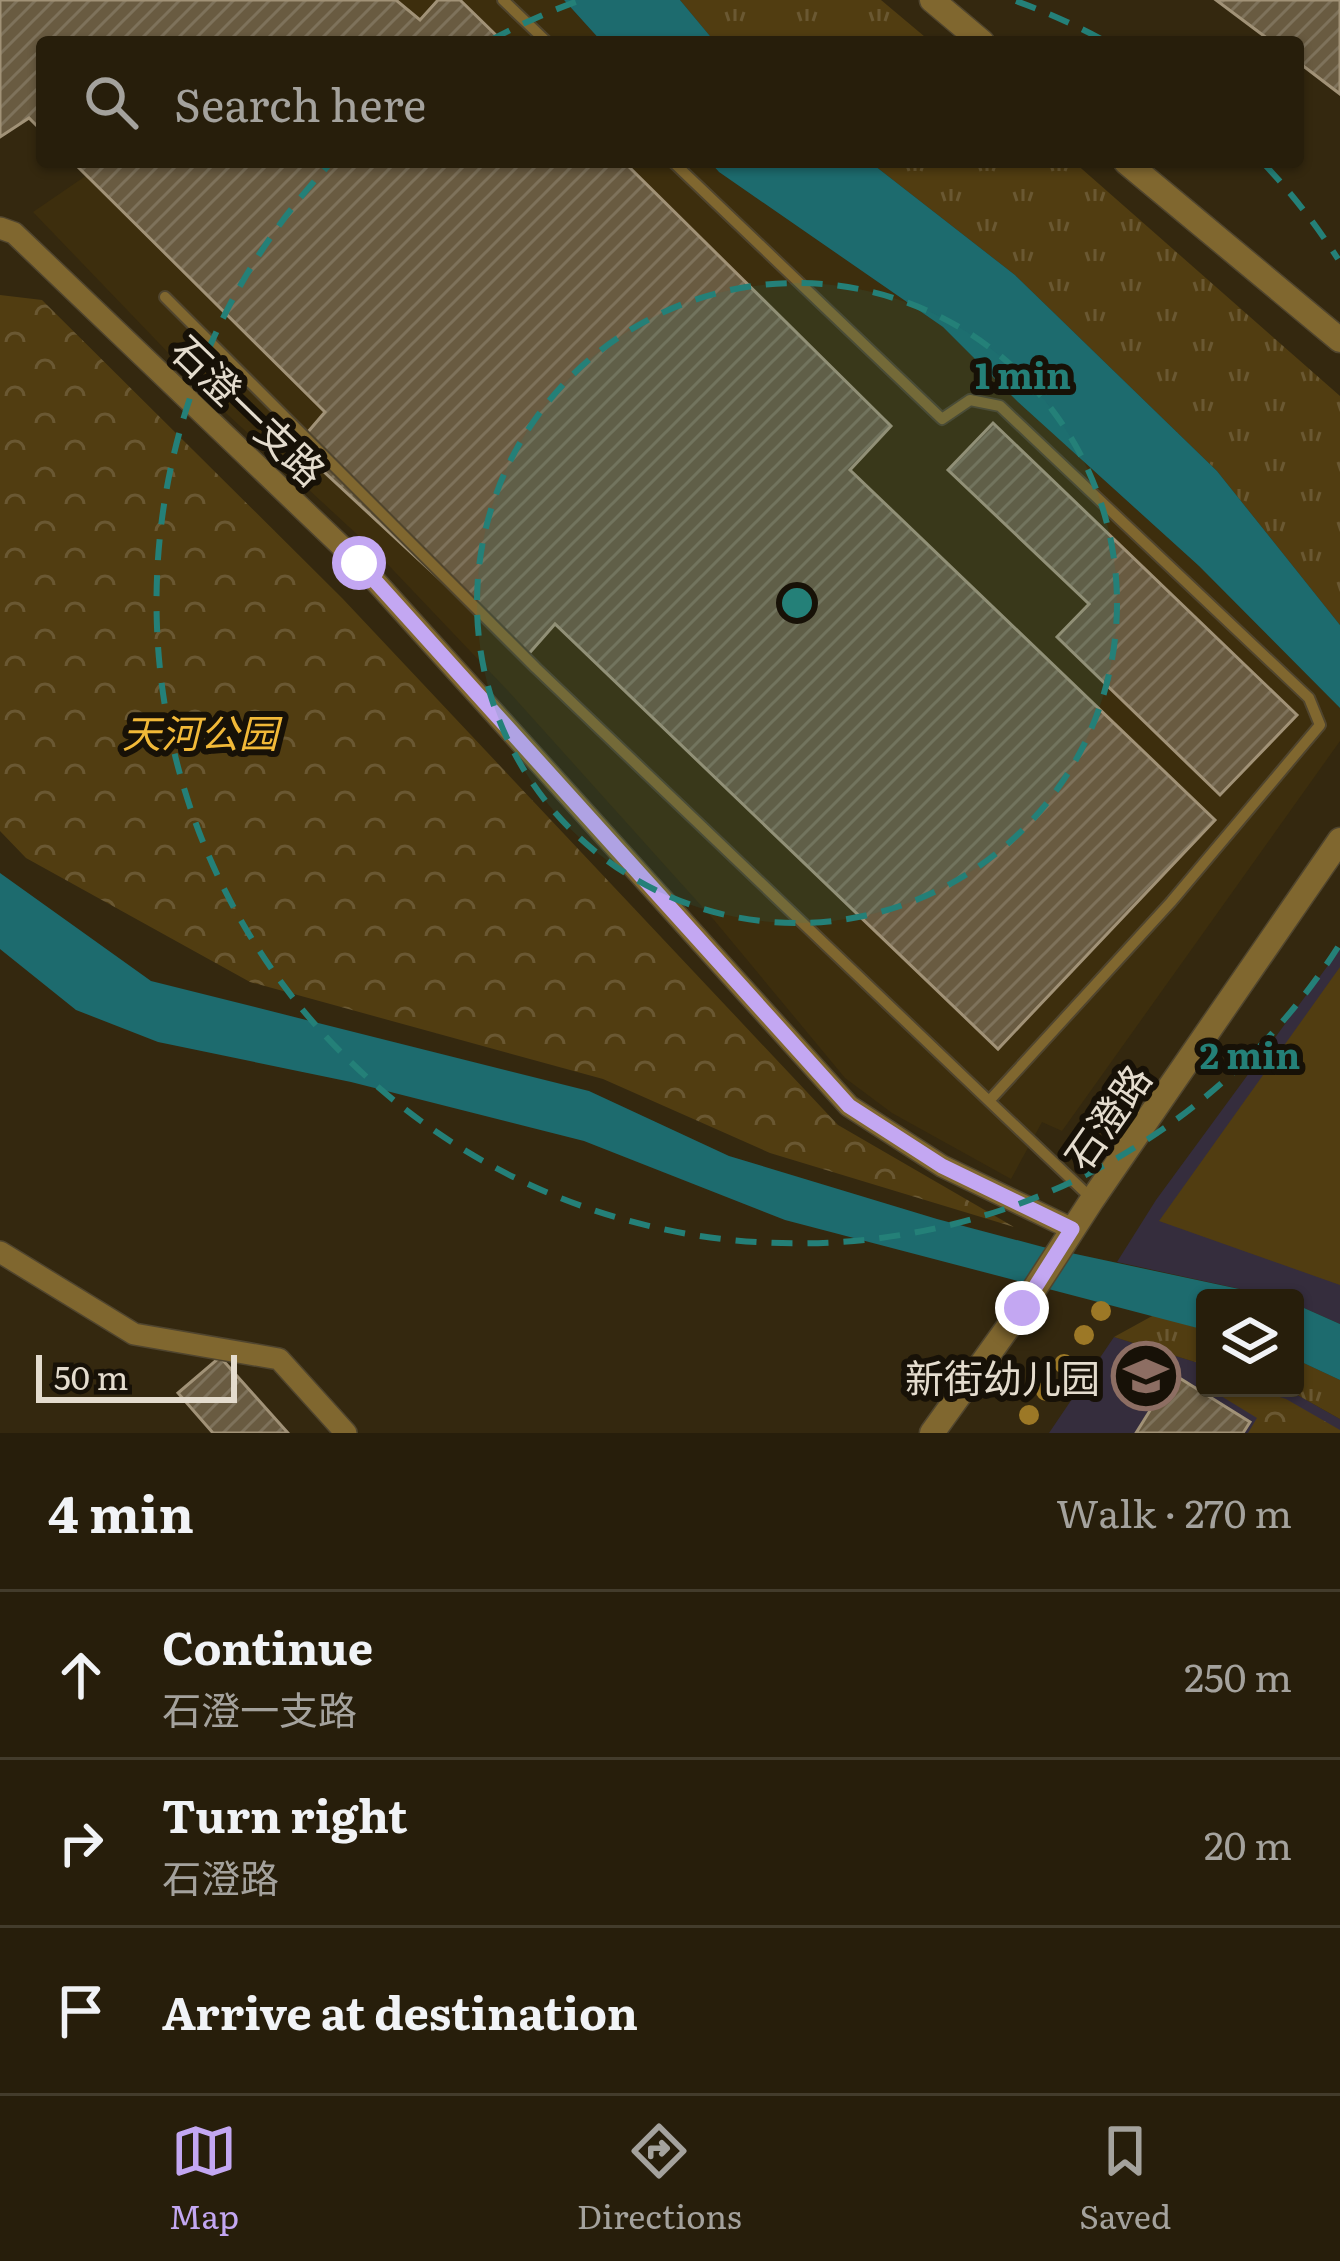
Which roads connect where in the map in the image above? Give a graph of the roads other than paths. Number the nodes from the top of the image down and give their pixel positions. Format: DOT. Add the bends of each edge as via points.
graph roads {
  1 [pos="503,0"];
  2 [pos="932,0"];
  3 [pos="541,36"];
  4 [pos="975,36"];
  5 [pos="679,168"];
  6 [pos="1133,168"];
  7 [pos="0,228"];
  8 [pos="165,297"];
  9 [pos="1340,340"];
  10 [pos="1340,840"];
  11 [pos="989,1101"];
  12 [pos="1092,1200"];
  13 [pos="1072,1229"];
  14 [pos="0,1252"];
  15 [pos="346,1433"];
  16 [pos="932,1433"];
  1 -- 3 [label="lane"];
  2 -- 4 [label="street"];
  5 -- 11 [label="lane" via="942,419 970,400 1000,406 1309,698 1320,725"];
  6 -- 9 [label="street"];
  7 -- 13 [label="street, 石澄一支路" via="359,563 849,1106 942,1166"];
  8 -- 11 [label="lane" via="536,668"];
  10 -- 12 [label="street, 石澄路"];
  11 -- 12 [label="lane"];
  12 -- 13 [label="street, 石澄路"];
  13 -- 16 [label="street, 石澄路"];
  14 -- 15 [label="street" via="134,1334 279,1359"];
}
